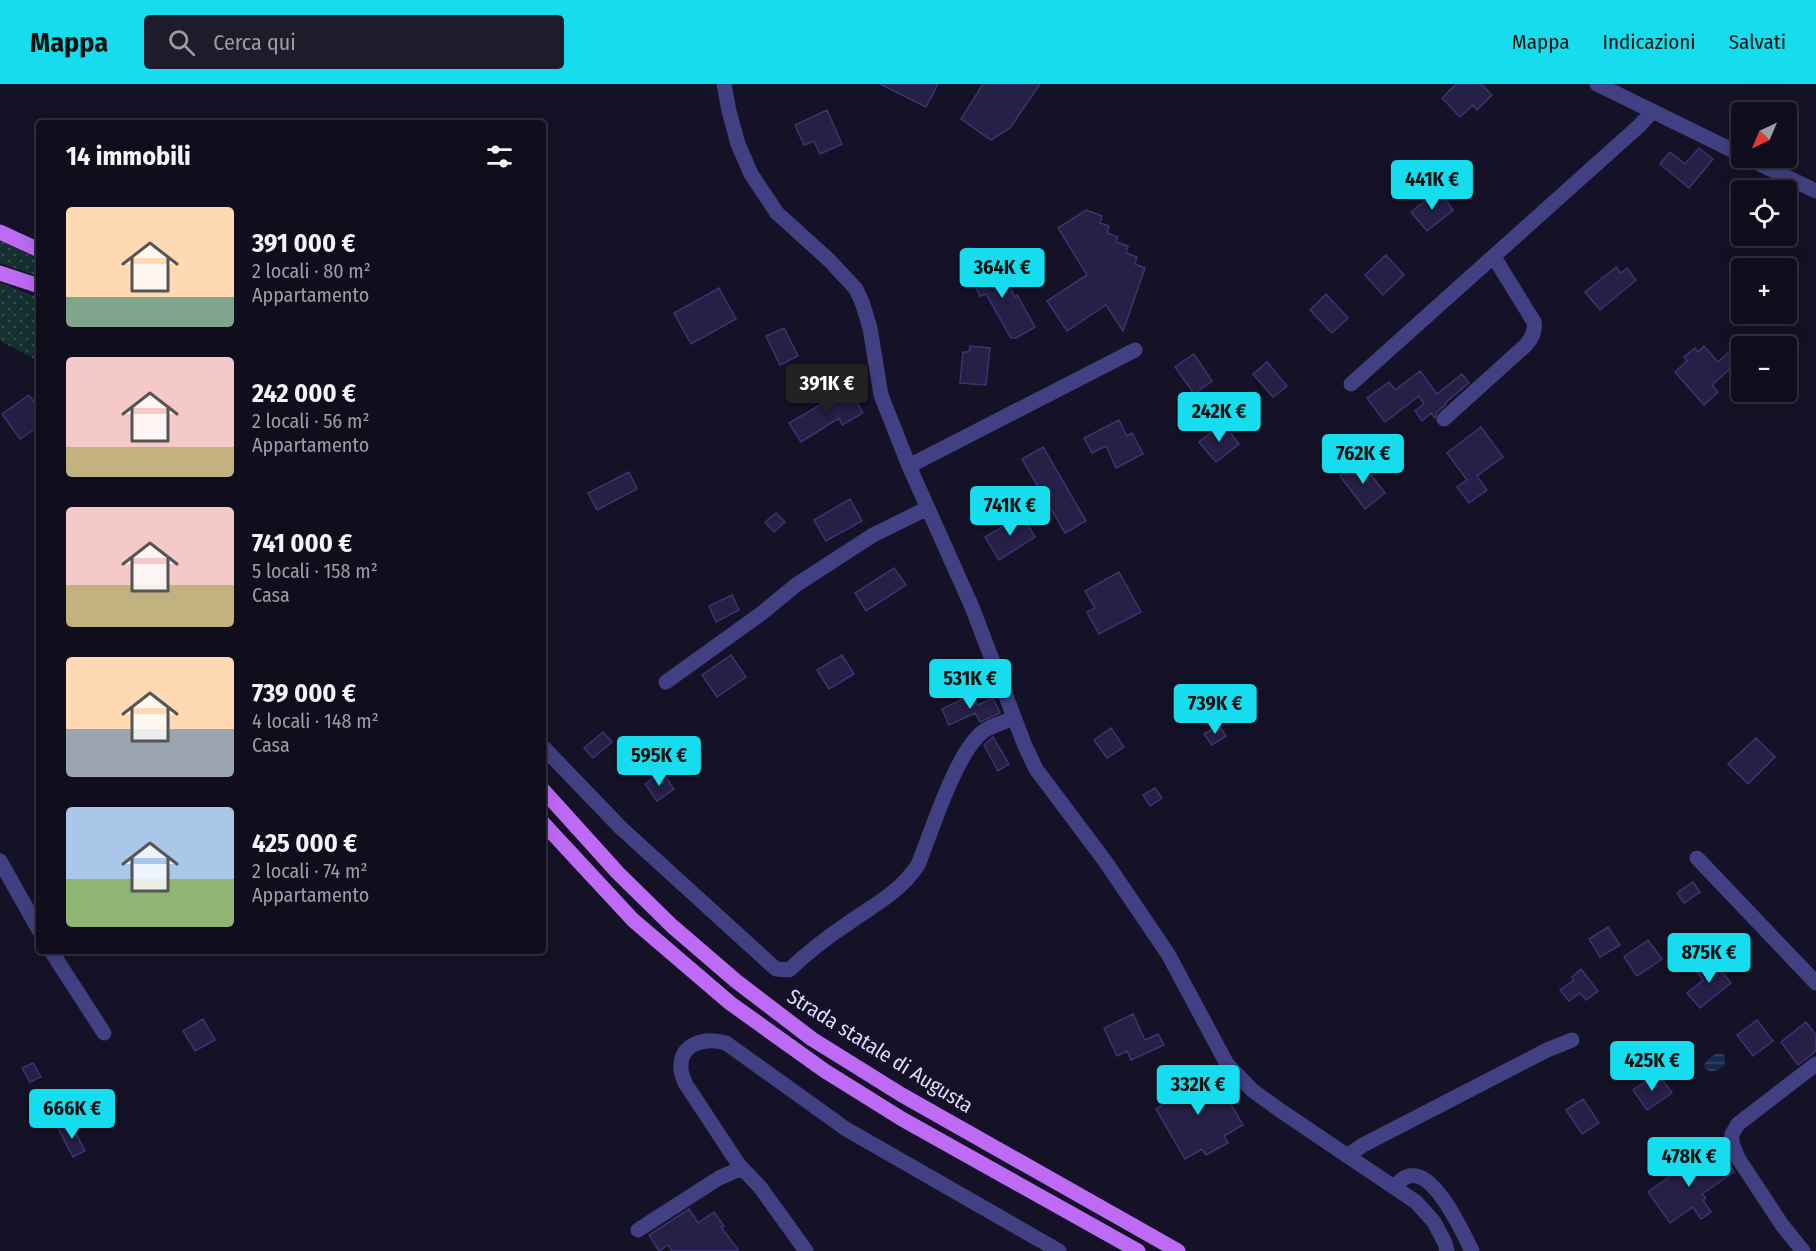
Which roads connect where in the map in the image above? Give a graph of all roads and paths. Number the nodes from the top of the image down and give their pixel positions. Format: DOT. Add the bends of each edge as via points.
graph roads {
  1 [pos="724,84"];
  2 [pos="1597,84"];
  3 [pos="1653,111"];
  4 [pos="1731,150"];
  5 [pos="1768,168"];
  6 [pos="1816,191"];
  7 [pos="0,232"];
  8 [pos="36,249"];
  9 [pos="1494,257"];
  10 [pos="0,273"];
  11 [pos="36,285"];
  12 [pos="1135,350"];
  13 [pos="1351,384"];
  14 [pos="1444,419"];
  15 [pos="909,466"];
  16 [pos="928,508"];
  17 [pos="666,681"];
  18 [pos="1014,718"];
  19 [pos="546,749"];
  20 [pos="546,793"];
  21 [pos="546,826"];
  22 [pos="1697,858"];
  23 [pos="0,861"];
  24 [pos="36,925"];
  25 [pos="53,954"];
  26 [pos="1816,983"];
  27 [pos="104,1033"];
  28 [pos="1572,1040"];
  29 [pos="1816,1064"];
  30 [pos="1347,1156"];
  31 [pos="742,1168"];
  32 [pos="1395,1186"];
  33 [pos="638,1230"];
  34 [pos="806,1251"];
  35 [pos="1059,1251"];
  36 [pos="1138,1251"];
  37 [pos="1178,1251"];
  38 [pos="1447,1251"];
  39 [pos="1472,1251"];
  40 [pos="1803,1251"];
  1 -- 15 [label="street" via="738,144 751,174 777,213 856,289 870,328 881,395"];
  2 -- 3 [label="street"];
  3 -- 4 [label="street"];
  3 -- 9 [label="street"];
  5 -- 6 [label="street"];
  7 -- 8 [label="main road"];
  9 -- 13 [label="street"];
  9 -- 14 [label="street" via="1536,328 1526,345"];
  10 -- 11 [label="main road"];
  12 -- 15 [label="street"];
  15 -- 16 [label="street"];
  16 -- 17 [label="street" via="873,535 796,585"];
  16 -- 18 [label="street" via="972,607"];
  18 -- 19 [label="street" via="975,738 958,765 918,865 908,880 818,944 789,970 776,969 621,828"];
  18 -- 30 [label="street" via="1036,769 1106,861 1168,954 1227,1064 1262,1097"];
  20 -- 37 [label="main road, Strada statale di Augusta" via="672,926 812,1039 902,1095"];
  21 -- 36 [label="main road, Strada statale di Augusta" via="633,920 730,1003 825,1071 902,1119"];
  22 -- 26 [label="street"];
  23 -- 24 [label="street"];
  25 -- 27 [label="street"];
  28 -- 30 [label="street"];
  29 -- 40 [label="street" via="1738,1124 1732,1134 1738,1158"];
  30 -- 32 [label="street"];
  31 -- 33 [label="street"];
  31 -- 34 [label="street"];
  31 -- 35 [label="street" via="685,1083 681,1069 684,1054 705,1040 726,1043 846,1129"];
  32 -- 38 [label="street" via="1434,1222"];
  32 -- 39 [label="street" via="1407,1177 1430,1184 1442,1196"];
}
